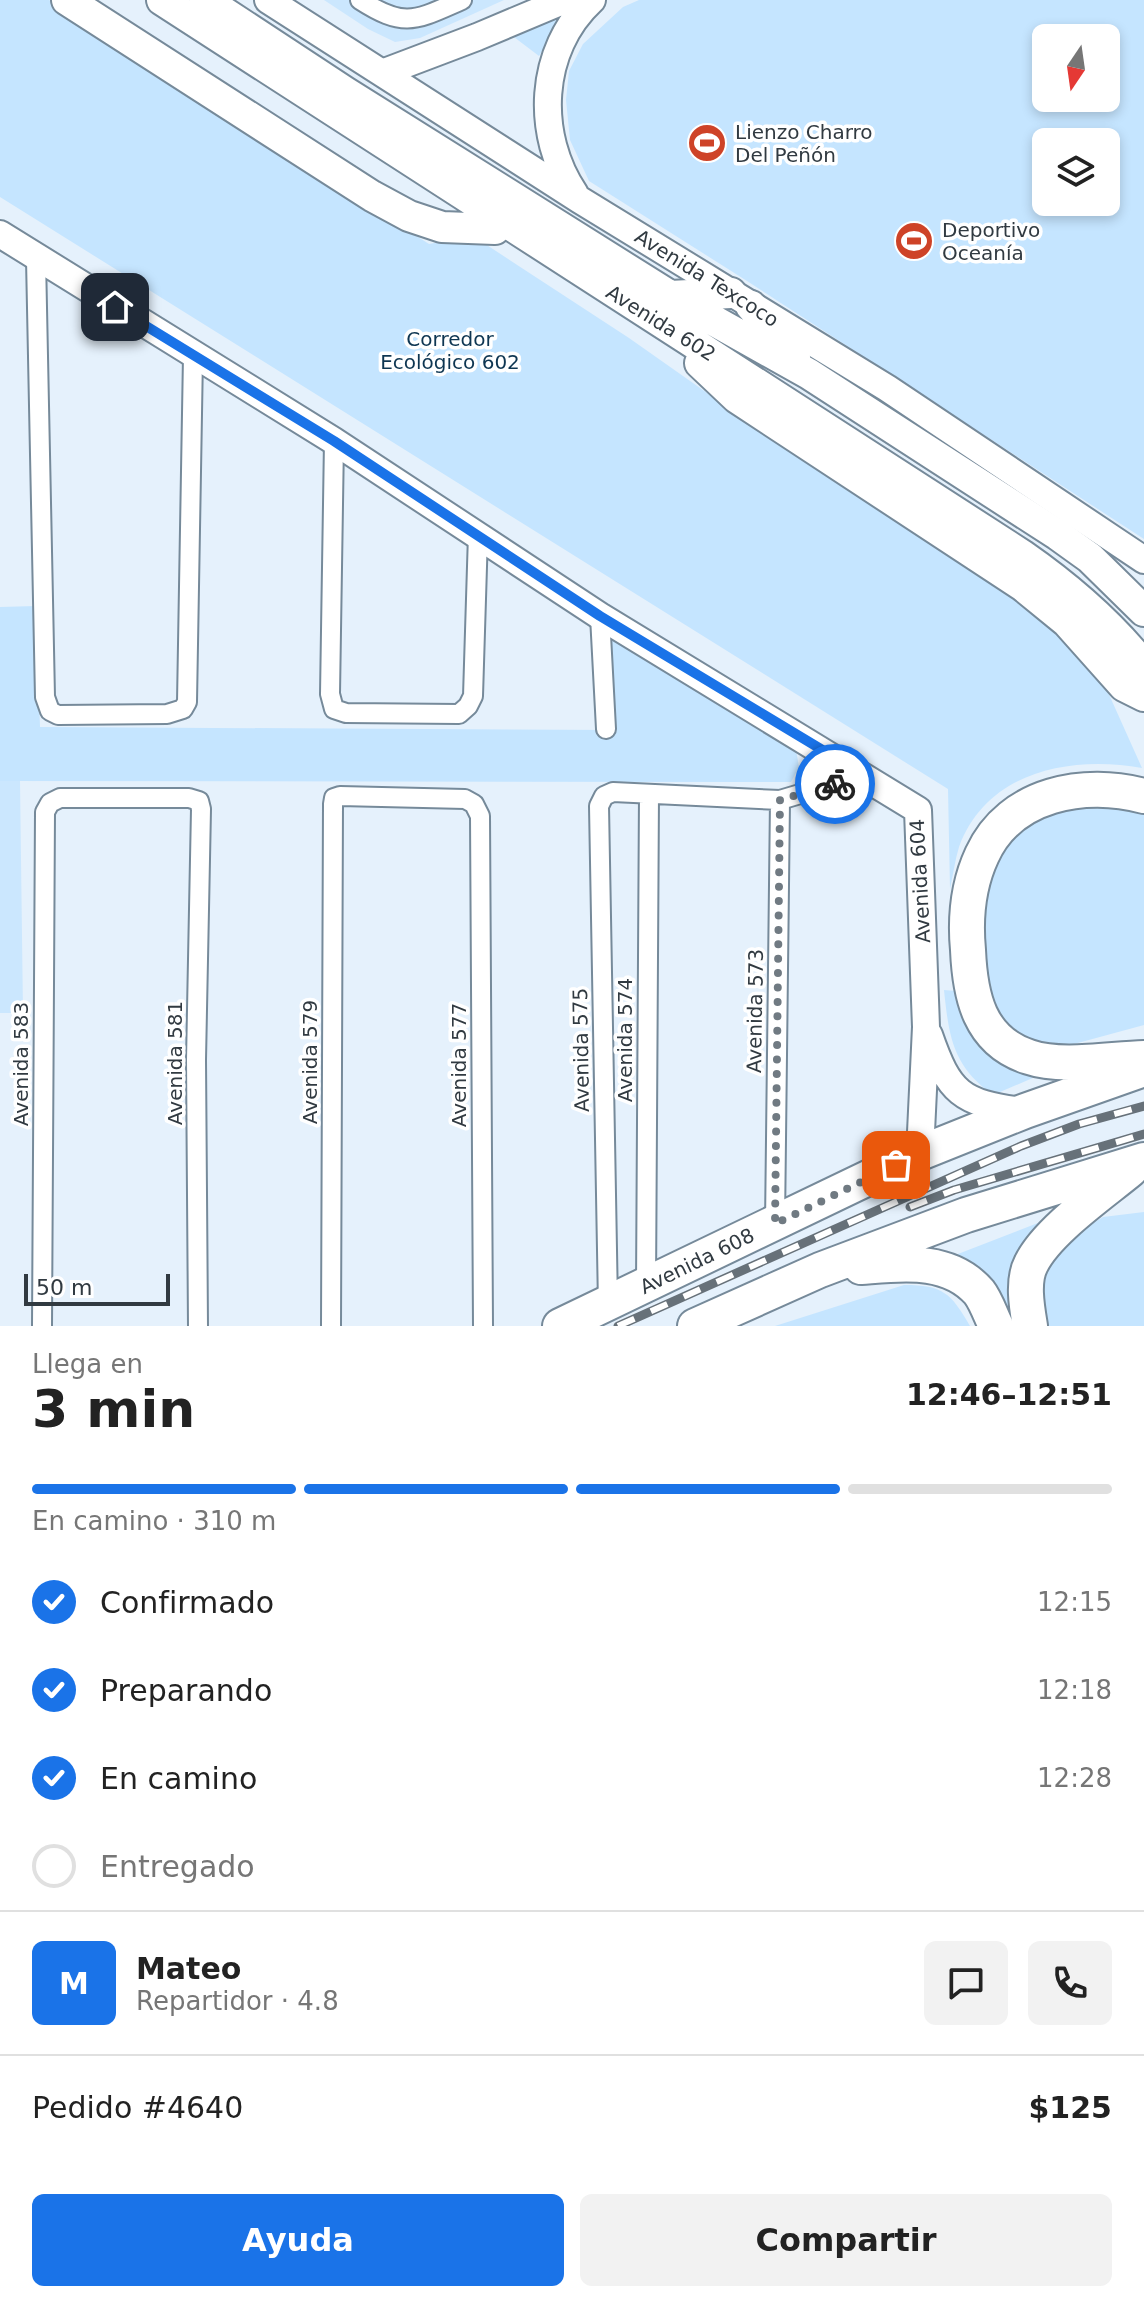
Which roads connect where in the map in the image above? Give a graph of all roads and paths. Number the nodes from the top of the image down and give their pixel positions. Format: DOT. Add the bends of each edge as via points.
graph roads {
  1 [pos="67,0"];
  2 [pos="162,0"];
  3 [pos="205,0"];
  4 [pos="268,0"];
  5 [pos="360,0"];
  6 [pos="462,0"];
  7 [pos="565,0"];
  8 [pos="592,0"];
  9 [pos="217,35"];
  10 [pos="382,73"];
  11 [pos="580,200"];
  12 [pos="495,229"];
  13 [pos="0,234"];
  14 [pos="532,240"];
  15 [pos="36,259"];
  16 [pos="670,296"];
  17 [pos="741,300"];
  18 [pos="666,326"];
  19 [pos="193,356"];
  20 [pos="809,374"];
  21 [pos="334,441"];
  22 [pos="478,534"];
  23 [pos="1144,560"];
  24 [pos="1144,611"];
  25 [pos="600,616"];
  26 [pos="1144,666"];
  27 [pos="1144,696"];
  28 [pos="606,729"];
  29 [pos="864,775"];
  30 [pos="649,794"];
  31 [pos="1144,796"];
  32 [pos="780,800"];
  33 [pos="199,801"];
  34 [pos="474,804"];
  35 [pos="926,1027"];
  36 [pos="1144,1058"];
  37 [pos="1144,1069"];
  38 [pos="1025,1111"];
  39 [pos="920,1153"];
  40 [pos="1143,1160"];
  41 [pos="775,1224"];
  42 [pos="820,1270"];
  43 [pos="646,1286"];
  44 [pos="608,1305"];
  45 [pos="42,1326"];
  46 [pos="198,1326"];
  47 [pos="331,1326"];
  48 [pos="483,1326"];
  49 [pos="560,1326"];
  50 [pos="695,1326"];
  51 [pos="996,1326"];
  52 [pos="1030,1326"];
  1 -- 12 [label="main road" via="372,196 442,227"];
  2 -- 9 [label="main road, Avenida 602"];
  3 -- 16 [label="main road, Avenida 602"];
  4 -- 10 [label="street, Avenida Texcoco"];
  5 -- 6 [label="street" via="381,13 409,20"];
  7 -- 10 [label="street"];
  8 -- 11 [label="street" via="564,38 547,101 553,150"];
  9 -- 12 [label="main road" via="248,70 295,108 464,218"];
  9 -- 14 [label="main road, Avenida 602"];
  10 -- 11 [label="street, Avenida Texcoco"];
  11 -- 17 [label="street, Avenida Texcoco"];
  12 -- 14 [label="main road"];
  13 -- 15 [label="street, Avenida 604"];
  14 -- 18 [label="main road, Avenida 602"];
  15 -- 19 [label="street, Avenida 604"];
  15 -- 19 [label="street" via="45,697 50,711 66,716 167,714 183,709 189,692"];
  16 -- 17 [label="main road"];
  16 -- 20 [label="main road, Avenida 602"];
  17 -- 20 [label="main road"];
  17 -- 23 [label="street, Avenida Texcoco" via="887,388"];
  18 -- 26 [label="main road, Avenida 602" via="1057,580"];
  18 -- 27 [label="main road" via="737,398 1023,586 1067,622 1124,686"];
  19 -- 21 [label="street, Avenida 604"];
  20 -- 24 [label="main road, Avenida 602" via="1058,535"];
  21 -- 22 [label="street, Avenida 604"];
  21 -- 22 [label="street" via="334,709 459,714 468,706 473,696"];
  22 -- 25 [label="street, Avenida 604"];
  25 -- 28 [label="street"];
  25 -- 29 [label="street, Avenida 604"];
  29 -- 32 [label="street"];
  29 -- 35 [label="street, Avenida 604" via="918,810"];
  30 -- 32 [label="street"];
  30 -- 43 [label="street, Avenida 574"];
  30 -- 44 [label="street, Avenida 575" via="613,792 599,806"];
  31 -- 36 [label="highway" via="1114,788 1079,789 1021,810 982,853 966,924 970,987 978,1011 1006,1046 1046,1061"];
  32 -- 41 [label="street, Avenida 573"];
  33 -- 45 [label="street, Avenida 583" via="60,798 45,812"];
  33 -- 46 [label="street, Avenida 581"];
  34 -- 47 [label="street, Avenida 579" via="465,799 334,798"];
  34 -- 48 [label="street, Avenida 577" via="480,816"];
  35 -- 38 [label="street, Avenida 604" via="938,1062 957,1091 989,1107"];
  35 -- 39 [label="street, Avenida 604"];
  37 -- 38 [label="highway, Avenida 608"];
  38 -- 39 [label="highway, Avenida 608"];
  39 -- 41 [label="highway, Avenida 608"];
  40 -- 42 [label="highway" via="966,1215"];
  40 -- 52 [label="highway" via="1057,1231 1030,1265"];
  41 -- 43 [label="highway, Avenida 608"];
  42 -- 50 [label="highway"];
  42 -- 51 [label="highway" via="913,1263 943,1269 980,1293"];
  43 -- 44 [label="highway, Avenida 608"];
  44 -- 49 [label="highway, Avenida 608"];
}
